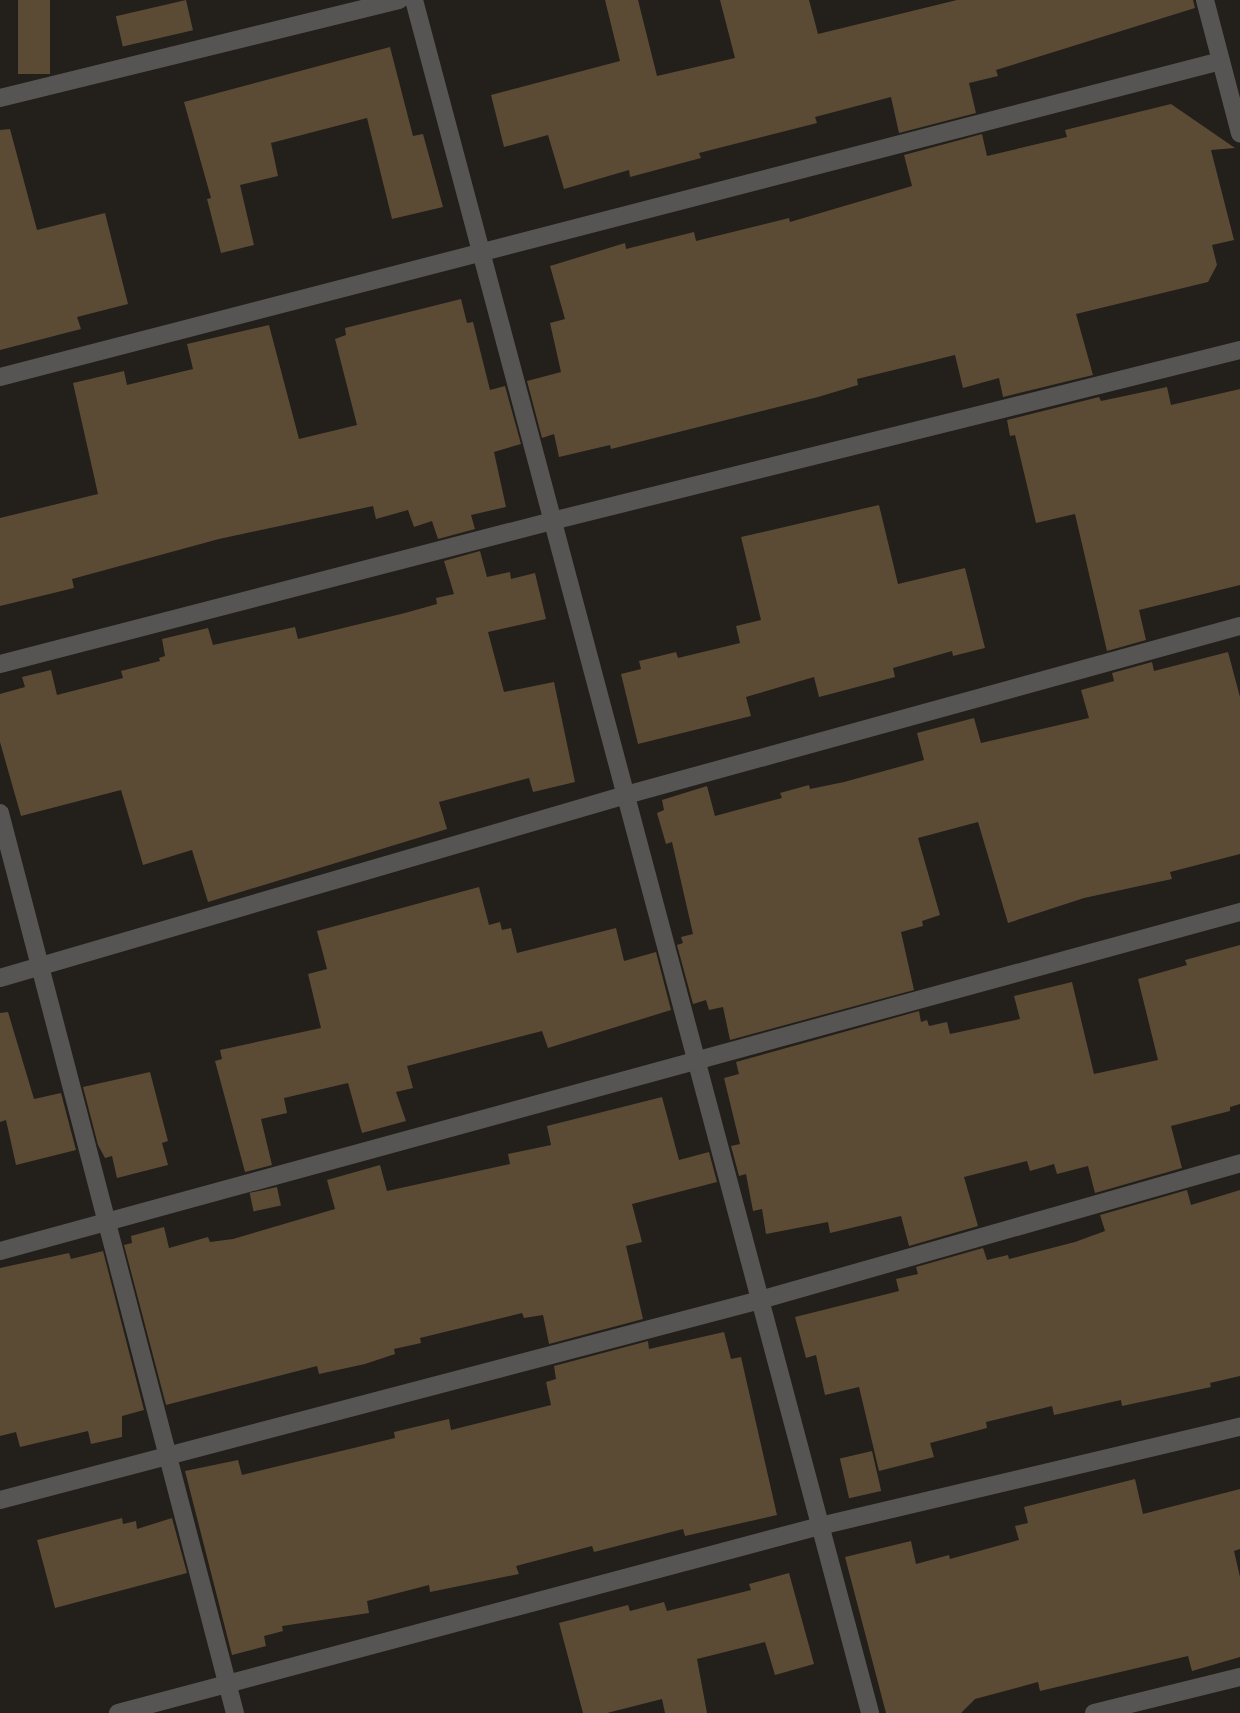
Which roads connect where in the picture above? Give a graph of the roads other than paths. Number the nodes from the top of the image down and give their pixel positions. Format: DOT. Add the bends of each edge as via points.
graph roads {
  1 [pos="399,0"];
  2 [pos="414,0"];
  3 [pos="1205,0"];
  4 [pos="1221,61"];
  5 [pos="0,98"];
  6 [pos="1240,133"];
  7 [pos="481,251"];
  8 [pos="1240,350"];
  9 [pos="0,377"];
  10 [pos="552,521"];
  11 [pos="1240,626"];
  12 [pos="0,664"];
  13 [pos="626,795"];
  14 [pos="0,813"];
  15 [pos="1240,912"];
  16 [pos="39,964"];
  17 [pos="0,978"];
  18 [pos="696,1061"];
  19 [pos="1240,1163"];
  20 [pos="107,1222"];
  21 [pos="0,1251"];
  22 [pos="760,1300"];
  23 [pos="1240,1427"];
  24 [pos="168,1456"];
  25 [pos="0,1500"];
  26 [pos="820,1526"];
  27 [pos="1240,1677"];
  28 [pos="228,1684"];
  29 [pos="118,1713"];
  30 [pos="235,1713"];
  31 [pos="870,1713"];
  32 [pos="1094,1713"];
  1 -- 5 [label="street"];
  2 -- 7 [label="street"];
  3 -- 4 [label="street"];
  4 -- 6 [label="street"];
  4 -- 7 [label="street"];
  7 -- 9 [label="street"];
  7 -- 10 [label="street"];
  8 -- 10 [label="street"];
  10 -- 12 [label="street"];
  10 -- 13 [label="street"];
  11 -- 13 [label="street"];
  13 -- 16 [label="street"];
  13 -- 18 [label="street"];
  14 -- 16 [label="street"];
  15 -- 18 [label="street"];
  16 -- 17 [label="street"];
  16 -- 20 [label="street"];
  18 -- 20 [label="street"];
  18 -- 22 [label="street"];
  19 -- 22 [label="street"];
  20 -- 21 [label="street"];
  20 -- 24 [label="street"];
  22 -- 24 [label="street"];
  22 -- 26 [label="street"];
  23 -- 26 [label="street"];
  24 -- 25 [label="street"];
  24 -- 28 [label="street"];
  26 -- 28 [label="street"];
  26 -- 31 [label="street"];
  27 -- 32 [label="street"];
  28 -- 29 [label="street"];
  28 -- 30 [label="street"];
}
